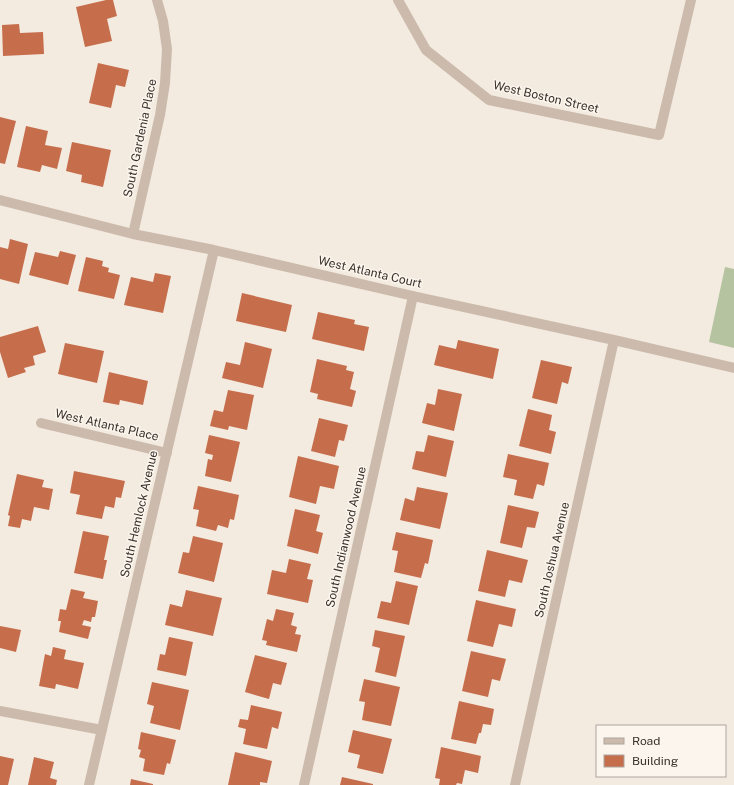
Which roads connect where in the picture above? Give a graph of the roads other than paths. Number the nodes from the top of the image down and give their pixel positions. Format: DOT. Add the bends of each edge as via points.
graph roads {
  1 [pos="157,0"];
  2 [pos="398,0"];
  3 [pos="691,0"];
  4 [pos="0,200"];
  5 [pos="133,234"];
  6 [pos="214,250"];
  7 [pos="413,296"];
  8 [pos="614,340"];
  9 [pos="734,368"];
  10 [pos="41,424"];
  11 [pos="167,453"];
  12 [pos="0,711"];
  13 [pos="102,730"];
  14 [pos="89,785"];
  15 [pos="304,785"];
  16 [pos="515,785"];
  1 -- 5 [label="street, South Gardenia Place" via="167,49 165,83"];
  2 -- 3 [label="street, West Boston Street" via="426,50 489,100 659,135"];
  4 -- 5 [label="street, West Atlanta Court"];
  5 -- 6 [label="street, West Atlanta Court"];
  6 -- 7 [label="street, West Atlanta Court"];
  6 -- 11 [label="street, South Hemlock Avenue"];
  7 -- 8 [label="street, West Atlanta Court"];
  7 -- 15 [label="street, South Indianwood Avenue"];
  8 -- 9 [label="street, West Atlanta Court"];
  8 -- 16 [label="street, South Joshua Avenue"];
  10 -- 11 [label="street, West Atlanta Place"];
  11 -- 13 [label="street, South Hemlock Avenue"];
  12 -- 13 [label="street"];
  13 -- 14 [label="street, South Hemlock Avenue"];
}
